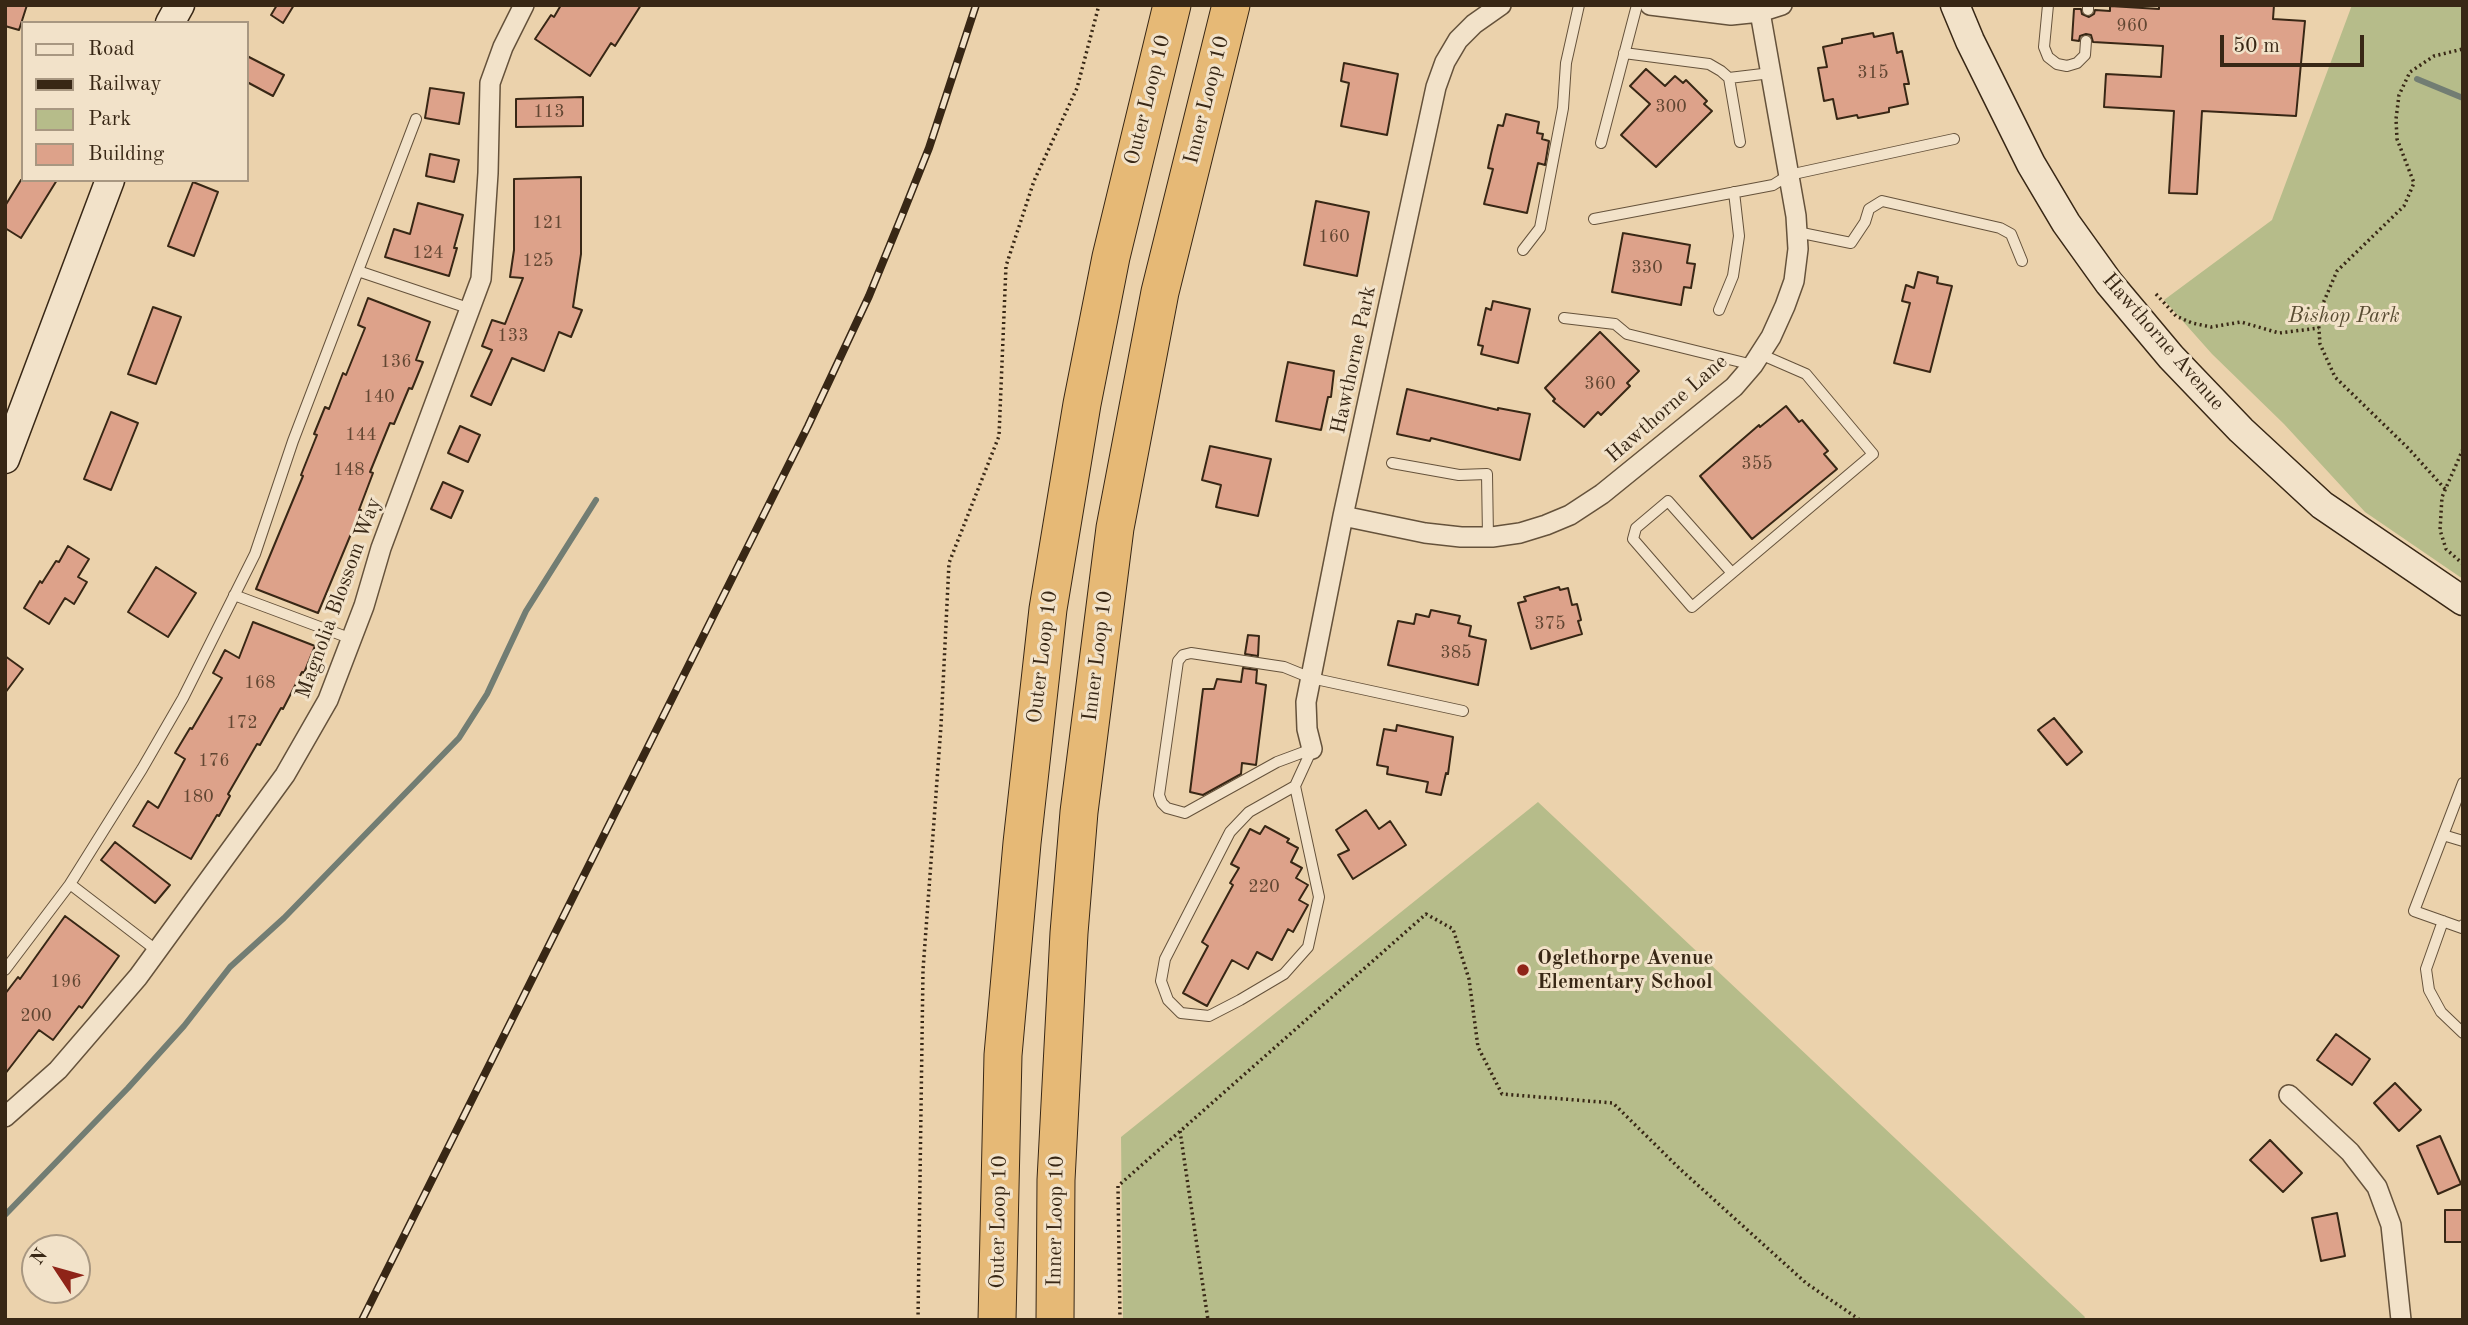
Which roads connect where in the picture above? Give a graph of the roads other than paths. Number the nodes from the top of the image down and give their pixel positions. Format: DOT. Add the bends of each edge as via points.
graph roads {
  1 [pos="180,5"];
  2 [pos="524,5"];
  3 [pos="1172,5"];
  4 [pos="1231,5"];
  5 [pos="1501,5"];
  6 [pos="1579,5"];
  7 [pos="1637,5"];
  8 [pos="1650,5"];
  9 [pos="1782,5"];
  10 [pos="1955,5"];
  11 [pos="2048,5"];
  12 [pos="1759,9"];
  13 [pos="169,21"];
  14 [pos="2086,41"];
  15 [pos="1625,53"];
  16 [pos="1771,72"];
  17 [pos="1729,78"];
  18 [pos="416,119"];
  19 [pos="1954,139"];
  20 [pos="1740,142"];
  21 [pos="1601,143"];
  22 [pos="1789,175"];
  23 [pos="109,182"];
  24 [pos="1734,192"];
  25 [pos="1594,219"];
  26 [pos="1797,232"];
  27 [pos="1523,250"];
  28 [pos="2022,261"];
  29 [pos="358,271"];
  30 [pos="471,309"];
  31 [pos="1719,310"];
  32 [pos="1564,318"];
  33 [pos="1756,359"];
  34 [pos="5,459"];
  35 [pos="1392,463"];
  36 [pos="1343,516"];
  37 [pos="1488,537"];
  38 [pos="1732,573"];
  39 [pos="234,595"];
  40 [pos="2463,601"];
  41 [pos="352,639"];
  42 [pos="1311,678"];
  43 [pos="1463,711"];
  44 [pos="1312,749"];
  45 [pos="2463,783"];
  46 [pos="1295,786"];
  47 [pos="2443,835"];
  48 [pos="2463,841"];
  49 [pos="70,884"];
  50 [pos="2443,921"];
  51 [pos="2463,925"];
  52 [pos="156,950"];
  53 [pos="5,970"];
  54 [pos="2463,1033"];
  55 [pos="2289,1095"];
  56 [pos="5,1117"];
  57 [pos="997,1320"];
  58 [pos="1055,1320"];
  59 [pos="2400,1320"];
  1 -- 13 [label="main road"];
  2 -- 30 [label="street, Magnolia Blossom Way" via="491,83 484,262"];
  3 -- 57 [label="highway, Outer Loop 10" via="1111,257 1048,609 1003,1055"];
  4 -- 58 [label="highway, Inner Loop 10" via="1160,292 1113,541 1079,812 1069,933 1056,1167"];
  5 -- 36 [label="street, Hawthorne Park" via="1458,40 1436,87"];
  6 -- 27 [label="lane" via="1540,228"];
  7 -- 15 [label="lane"];
  8 -- 12 [label="street" via="1731,15"];
  9 -- 12 [label="street"];
  10 -- 40 [label="main road, Hawthorne Avenue" via="2059,212 2109,283 2171,357 2322,505"];
  11 -- 14 [label="lane" via="2044,47 2048,57 2057,64 2077,63 2085,55"];
  12 -- 16 [label="street, Hawthorne Lane"];
  15 -- 17 [label="lane" via="1709,64"];
  15 -- 21 [label="lane"];
  16 -- 17 [label="lane"];
  16 -- 22 [label="street, Hawthorne Lane"];
  17 -- 20 [label="lane"];
  18 -- 29 [label="lane"];
  19 -- 22 [label="lane"];
  22 -- 24 [label="lane" via="1773,185"];
  22 -- 26 [label="street, Hawthorne Lane"];
  23 -- 34 [label="main road"];
  24 -- 25 [label="lane"];
  24 -- 31 [label="lane" via="1739,236 1733,276"];
  26 -- 28 [label="lane" via="1851,243 1869,209 1882,201 2000,228 2011,234"];
  26 -- 33 [label="street, Hawthorne Lane" via="1794,281 1786,306"];
  29 -- 30 [label="lane"];
  29 -- 39 [label="lane" via="255,554"];
  30 -- 41 [label="street, Magnolia Blossom Way" via="381,548"];
  32 -- 33 [label="lane" via="1615,324 1627,334"];
  33 -- 37 [label="street, Hawthorne Lane" via="1734,387 1602,494 1546,525"];
  33 -- 38 [label="lane" via="1806,374 1873,454"];
  35 -- 37 [label="lane" via="1459,475 1487,474"];
  36 -- 37 [label="street, Hawthorne Lane" via="1425,533"];
  36 -- 42 [label="street, Hawthorne Park"];
  38 -- 38 [label="lane" via="1692,607 1633,539 1636,528 1668,501"];
  39 -- 41 [label="lane"];
  39 -- 49 [label="lane" via="176,710"];
  41 -- 52 [label="street, Magnolia Blossom Way" via="328,700 285,775"];
  42 -- 43 [label="lane"];
  42 -- 44 [label="street, Hawthorne Park" via="1306,702"];
  42 -- 44 [label="lane" via="1284,667 1183,655 1178,661 1159,795 1162,803 1185,813 1277,762"];
  44 -- 46 [label="lane"];
  45 -- 47 [label="lane"];
  46 -- 46 [label="lane" via="1249,812 1230,832 1170,948 1161,981 1168,1000 1181,1013 1209,1016 1240,1000 1284,974 1308,947 1319,897"];
  47 -- 48 [label="lane"];
  47 -- 50 [label="lane" via="2414,911"];
  49 -- 52 [label="lane"];
  49 -- 53 [label="lane"];
  50 -- 51 [label="lane"];
  50 -- 54 [label="lane" via="2426,969 2429,990 2441,1012"];
  52 -- 56 [label="street, Magnolia Blossom Way" via="58,1070"];
  55 -- 59 [label="street" via="2350,1152 2377,1187 2391,1225"];
}
